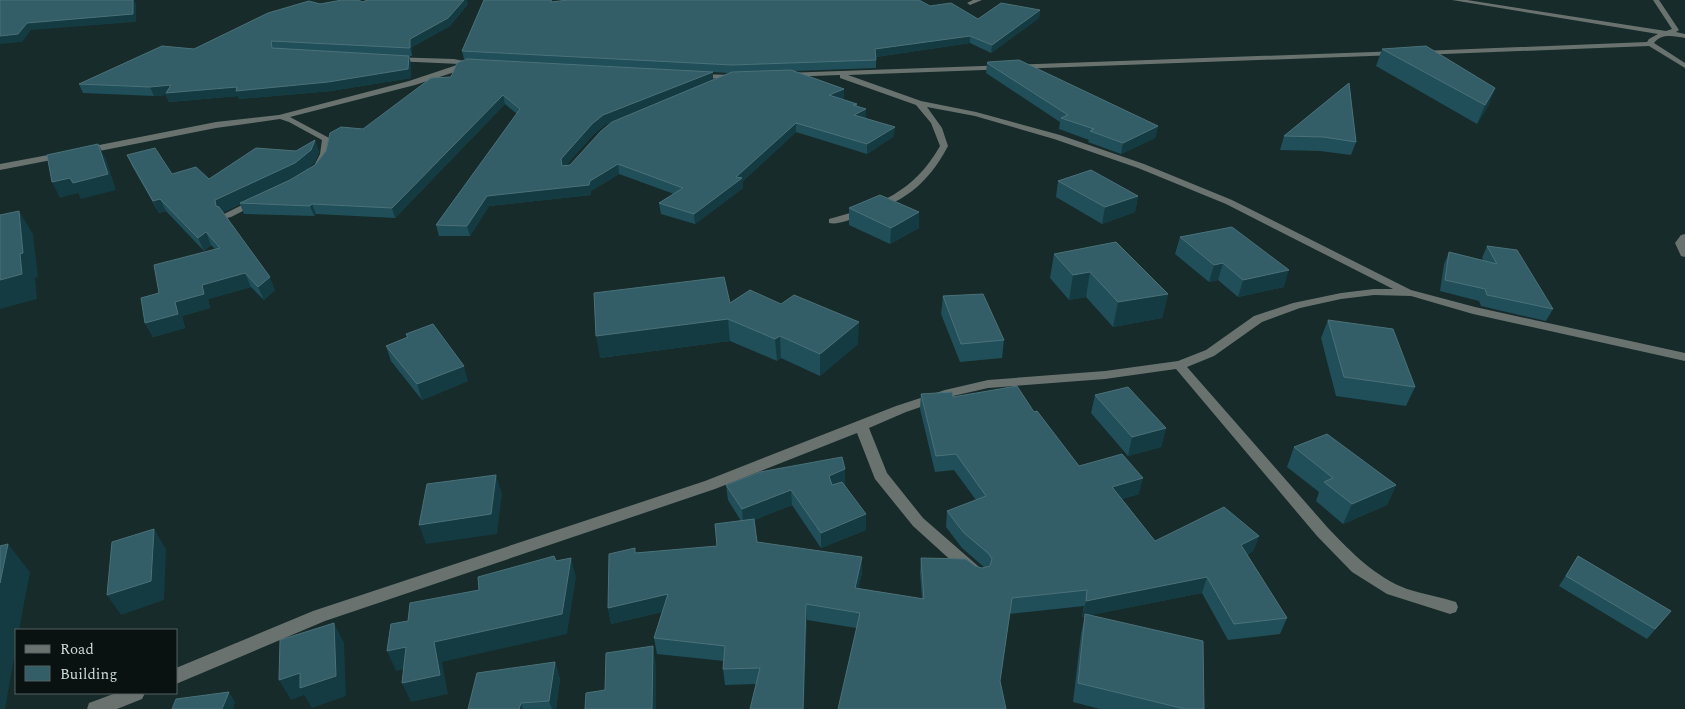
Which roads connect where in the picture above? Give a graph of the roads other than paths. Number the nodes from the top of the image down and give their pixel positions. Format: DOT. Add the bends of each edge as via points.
graph roads {
  1 [pos="979,0"];
  2 [pos="1455,0"];
  3 [pos="1656,0"];
  4 [pos="970,3"];
  5 [pos="1670,34"];
  6 [pos="1685,36"];
  7 [pos="1650,44"];
  8 [pos="1405,53"];
  9 [pos="1415,53"];
  10 [pos="386,59"];
  11 [pos="468,64"];
  12 [pos="484,64"];
  13 [pos="1685,66"];
  14 [pos="838,74"];
  15 [pos="782,75"];
  16 [pos="689,76"];
  17 [pos="749,76"];
  18 [pos="733,77"];
  19 [pos="716,85"];
  20 [pos="919,103"];
  21 [pos="279,117"];
  22 [pos="0,167"];
  23 [pos="312,172"];
  24 [pos="265,197"];
  25 [pos="227,215"];
  26 [pos="833,221"];
  27 [pos="1685,237"];
  28 [pos="1685,254"];
  29 [pos="1411,293"];
  30 [pos="1685,357"];
  31 [pos="1179,365"];
  32 [pos="861,426"];
  33 [pos="980,576"];
  34 [pos="1450,608"];
  35 [pos="178,675"];
  36 [pos="134,694"];
  37 [pos="96,709"];
  1 -- 4 [label="street"];
  2 -- 5 [label="street"];
  3 -- 5 [label="street" via="1676,30"];
  5 -- 6 [label="street"];
  5 -- 7 [label="street" via="1656,36"];
  7 -- 9 [label="street"];
  7 -- 13 [label="street"];
  8 -- 14 [label="street"];
  10 -- 11 [label="street"];
  11 -- 12 [label="street"];
  11 -- 21 [label="street" via="412,83"];
  14 -- 15 [label="street"];
  14 -- 20 [label="street"];
  16 -- 18 [label="street"];
  17 -- 18 [label="street"];
  18 -- 19 [label="street"];
  20 -- 26 [label="street" via="935,120 942,136 944,146 940,155 907,192"];
  20 -- 29 [label="street" via="976,114 1141,166 1229,202"];
  21 -- 22 [label="street" via="216,124"];
  21 -- 23 [label="street" via="292,120 327,139 319,168"];
  24 -- 25 [label="street"];
  27 -- 28 [label="street" via="1680,243"];
  29 -- 30 [label="street"];
  29 -- 31 [label="street" via="1374,292 1297,305 1258,319 1210,353"];
  31 -- 32 [label="street" via="1105,375 988,384 901,408"];
  31 -- 34 [label="street" via="1341,551 1385,586"];
  32 -- 33 [label="street" via="880,475 918,522"];
  32 -- 35 [label="street" via="710,485 318,616"];
  36 -- 37 [label="street"];
}
